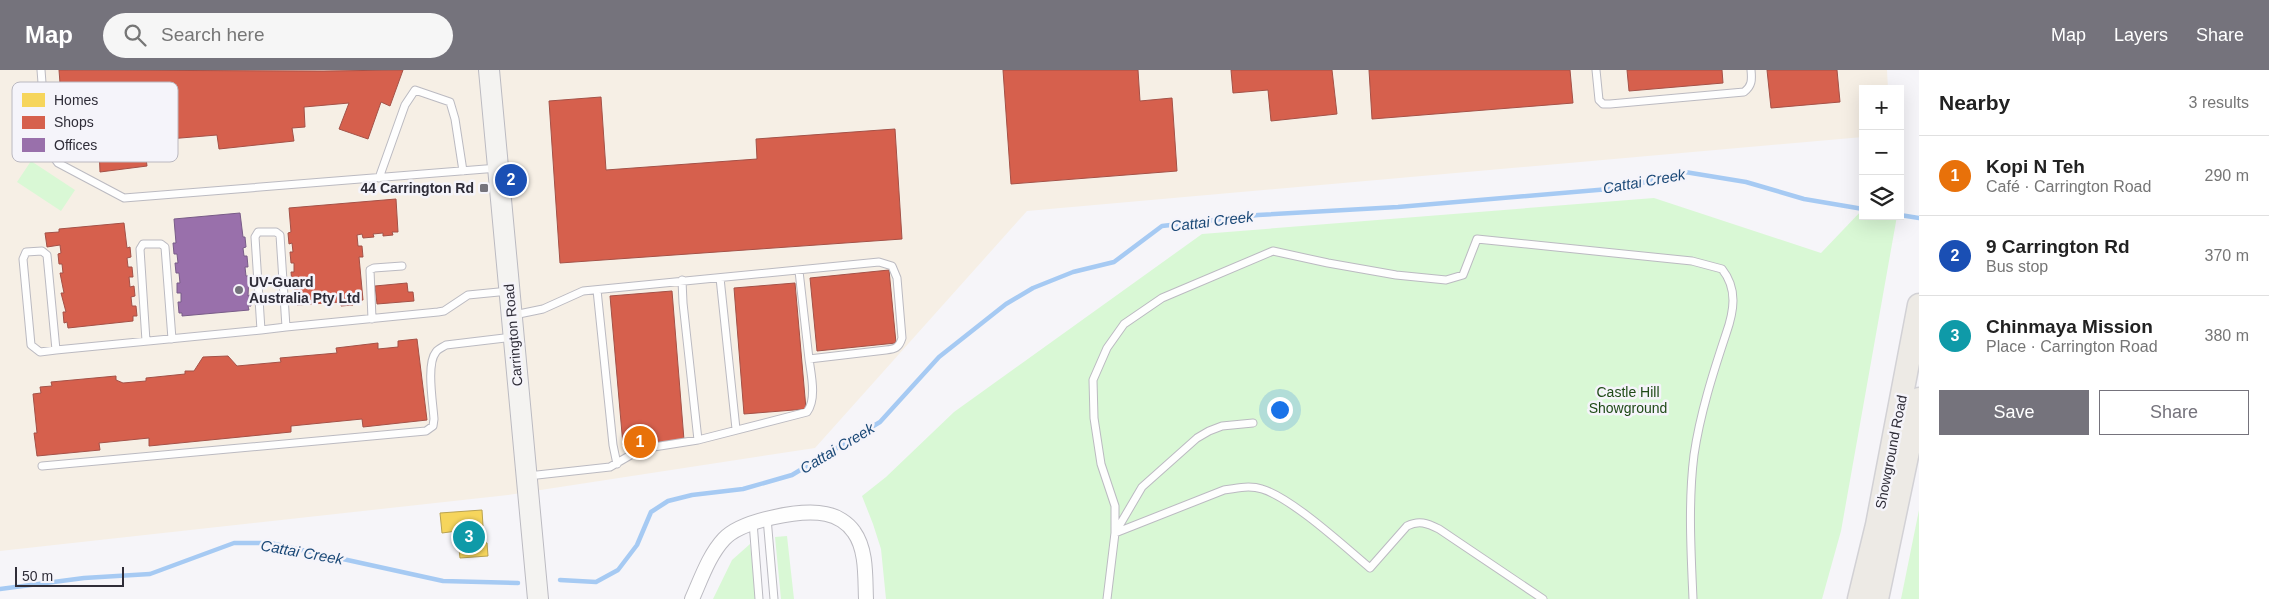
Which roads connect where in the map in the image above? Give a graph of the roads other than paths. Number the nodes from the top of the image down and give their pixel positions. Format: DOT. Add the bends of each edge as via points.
graph roads {
  1 [pos="489,70"];
  2 [pos="1596,70"];
  3 [pos="1751,70"];
  4 [pos="57,162"];
  5 [pos="498,168"];
  6 [pos="463,171"];
  7 [pos="379,178"];
  8 [pos="402,266"];
  9 [pos="800,271"];
  10 [pos="720,278"];
  11 [pos="682,280"];
  12 [pos="597,290"];
  13 [pos="509,291"];
  14 [pos="1919,305"];
  15 [pos="511,316"];
  16 [pos="372,319"];
  17 [pos="286,327"];
  18 [pos="261,330"];
  19 [pos="513,337"];
  20 [pos="172,339"];
  21 [pos="146,341"];
  22 [pos="56,350"];
  23 [pos="809,359"];
  24 [pos="1919,398"];
  25 [pos="1253,423"];
  26 [pos="736,429"];
  27 [pos="698,440"];
  28 [pos="617,464"];
  29 [pos="42,466"];
  30 [pos="526,476"];
  31 [pos="767,518"];
  32 [pos="752,521"];
  33 [pos="1115,533"];
  34 [pos="538,599"];
  35 [pos="692,599"];
  36 [pos="759,599"];
  37 [pos="774,599"];
  38 [pos="866,599"];
  39 [pos="1108,599"];
  40 [pos="1542,599"];
  41 [pos="1693,599"];
  42 [pos="1859,599"];
  43 [pos="1877,599"];
  1 -- 5 [label="main road, Carrington Road"];
  2 -- 3 [label="lane" via="1599,100 1610,104 1744,92 1752,82"];
  4 -- 7 [label="lane" via="124,198"];
  5 -- 6 [label="lane"];
  5 -- 13 [label="main road, Carrington Road"];
  6 -- 7 [label="lane"];
  6 -- 7 [label="lane" via="450,102 415,90 405,105"];
  8 -- 16 [label="lane" via="370,270"];
  9 -- 10 [label="lane"];
  9 -- 23 [label="lane"];
  9 -- 23 [label="lane" via="878,262 892,266 898,278 902,338 896,348"];
  10 -- 11 [label="lane"];
  10 -- 26 [label="lane"];
  11 -- 12 [label="lane"];
  11 -- 27 [label="lane"];
  12 -- 15 [label="lane" via="583,291 543,309"];
  12 -- 28 [label="lane"];
  13 -- 15 [label="main road, Carrington Road"];
  13 -- 16 [label="lane" via="468,295 444,311"];
  14 -- 42 [label="main road, Showground Road"];
  15 -- 19 [label="main road, Carrington Road"];
  16 -- 17 [label="lane"];
  17 -- 18 [label="lane"];
  17 -- 18 [label="lane" via="280,235 258,232 255,237"];
  18 -- 20 [label="lane"];
  19 -- 29 [label="lane" via="446,345 437,350 431,370 434,419 433,426 426,431"];
  19 -- 30 [label="main road, Carrington Road"];
  20 -- 21 [label="lane"];
  20 -- 21 [label="lane" via="165,247 162,244 143,244 140,249"];
  21 -- 22 [label="lane"];
  22 -- 22 [label="lane" via="40,352 31,345 23,259 26,252 42,251 47,255"];
  23 -- 26 [label="lane" via="812,398 807,412"];
  24 -- 43 [label="main road, Showground Road"];
  25 -- 33 [label="lane" via="1222,426 1197,438 1142,487"];
  26 -- 27 [label="lane"];
  27 -- 28 [label="lane" via="641,448"];
  28 -- 30 [label="lane"];
  30 -- 34 [label="main road, Carrington Road"];
  31 -- 32 [label="street"];
  31 -- 37 [label="lane"];
  31 -- 38 [label="street" via="826,514 846,523 854,531 862,551"];
  32 -- 35 [label="street" via="726,537 717,548"];
  32 -- 36 [label="lane"];
  33 -- 39 [label="lane"];
  33 -- 40 [label="lane" via="1224,490 1262,489 1293,506 1370,568 1407,526 1422,522 1438,529"];
  33 -- 41 [label="lane" via="1115,506 1101,464 1094,418 1094,380 1107,348 1124,324 1162,298 1273,251 1396,275 1446,280 1463,275 1477,239 1655,256 1722,269 1734,294 1731,320 1712,377 1694,454"];
}
